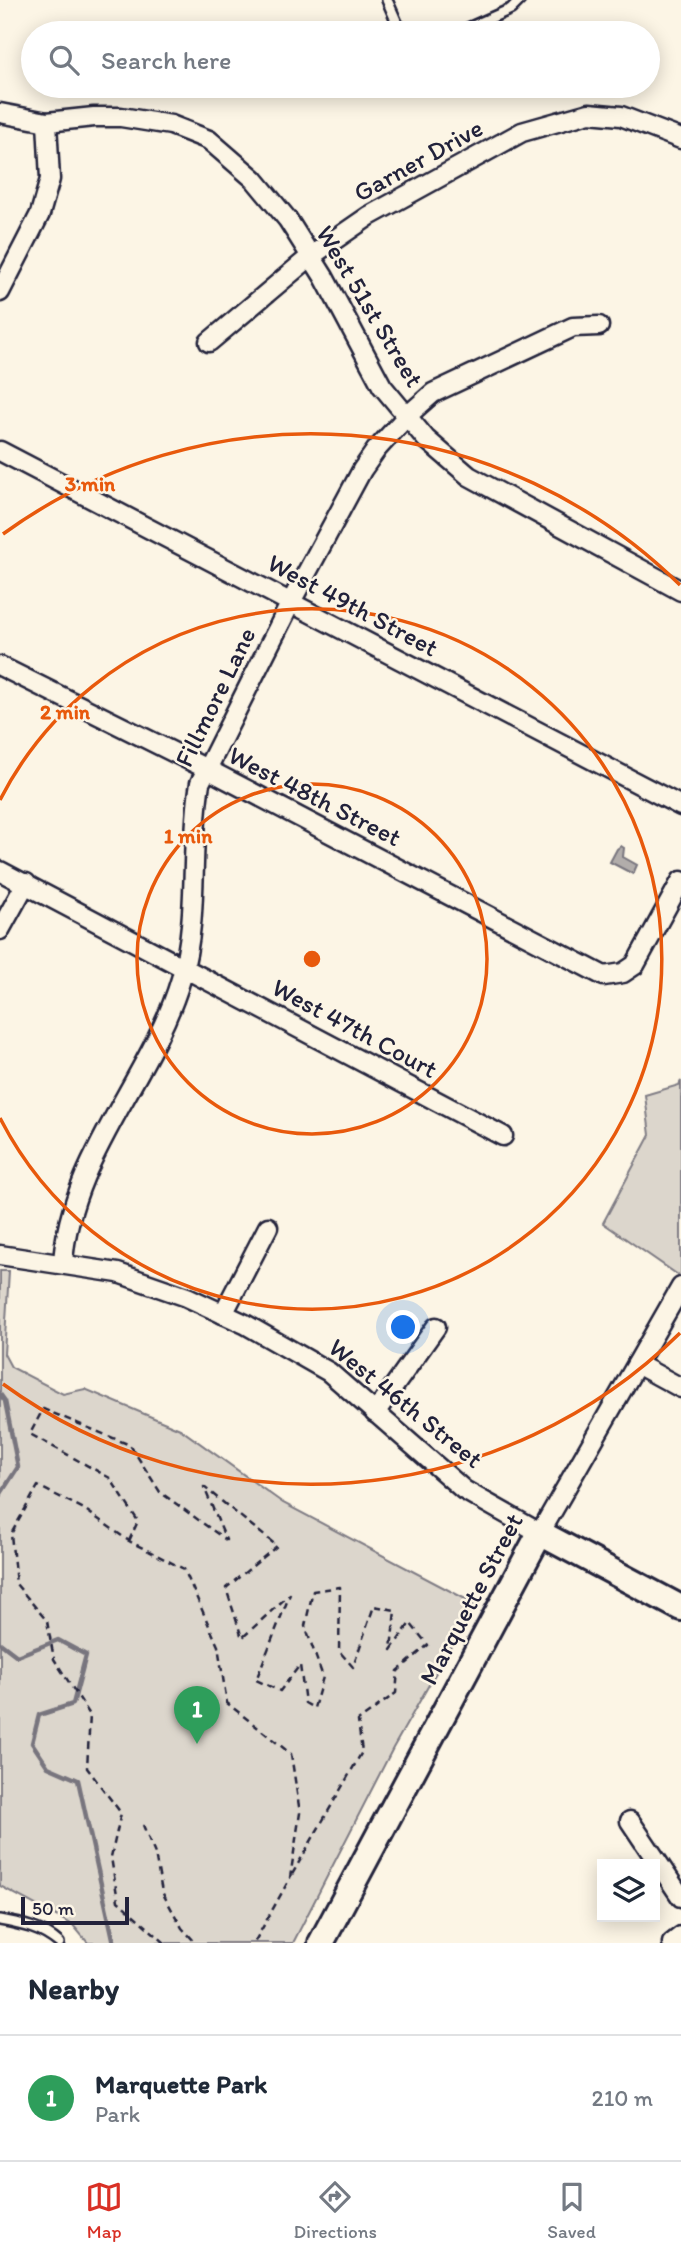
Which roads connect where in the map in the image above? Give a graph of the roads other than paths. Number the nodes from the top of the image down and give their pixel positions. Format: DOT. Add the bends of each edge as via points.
graph roads {
  1 [pos="387,0"];
  2 [pos="520,0"];
  3 [pos="396,21"];
  4 [pos="484,21"];
  5 [pos="0,113"];
  6 [pos="47,122"];
  7 [pos="681,139"];
  8 [pos="311,256"];
  9 [pos="0,292"];
  10 [pos="599,326"];
  11 [pos="209,342"];
  12 [pos="407,416"];
  13 [pos="0,451"];
  14 [pos="681,591"];
  15 [pos="291,602"];
  16 [pos="0,666"];
  17 [pos="206,769"];
  18 [pos="681,806"];
  19 [pos="0,871"];
  20 [pos="681,881"];
  21 [pos="26,883"];
  22 [pos="0,930"];
  23 [pos="184,967"];
  24 [pos="503,1136"];
  25 [pos="268,1227"];
  26 [pos="0,1255"];
  27 [pos="63,1264"];
  28 [pos="681,1287"];
  29 [pos="223,1314"];
  30 [pos="436,1327"];
  31 [pos="637,1364"];
  32 [pos="681,1388"];
  33 [pos="375,1413"];
  34 [pos="540,1533"];
  35 [pos="681,1608"];
  36 [pos="630,1821"];
  37 [pos="681,1897"];
  38 [pos="0,1920"];
  39 [pos="681,1936"];
  40 [pos="326,1941"];
  41 [pos="58,1943"];
  42 [pos="671,1943"];
  1 -- 3 [label="lane"];
  2 -- 4 [label="lane"];
  5 -- 6 [label="street, West 51st Street"];
  6 -- 8 [label="street, West 51st Street" via="121,117 171,125 209,140 254,179"];
  6 -- 9 [label="street" via="51,179 40,215"];
  7 -- 8 [label="street, Garner Drive" via="621,116 589,114 522,132 398,198"];
  8 -- 11 [label="street, Garner Drive"];
  8 -- 12 [label="street, West 51st Street" via="382,386"];
  10 -- 12 [label="street, Fillmore Lane" via="573,327 433,393"];
  12 -- 14 [label="street, West 51st Street" via="469,476"];
  12 -- 15 [label="street, Fillmore Lane" via="362,470"];
  13 -- 15 [label="street, West 49th Street"];
  15 -- 17 [label="street, Fillmore Lane"];
  15 -- 18 [label="street, West 49th Street"];
  16 -- 17 [label="street, West 48th Street"];
  17 -- 20 [label="street, West 48th Street" via="604,976 623,973 635,965"];
  17 -- 23 [label="street, Fillmore Lane" via="196,806 191,931"];
  19 -- 21 [label="street, West 47th Court"];
  21 -- 22 [label="street"];
  21 -- 23 [label="street, West 47th Court"];
  23 -- 24 [label="street, West 47th Court"];
  23 -- 27 [label="street, Fillmore Lane" via="154,1048 77,1196 64,1239"];
  25 -- 29 [label="street"];
  26 -- 27 [label="street, West 46th Street"];
  27 -- 29 [label="street, West 46th Street" via="118,1273"];
  28 -- 31 [label="street, Marquette Street"];
  29 -- 33 [label="street, West 46th Street" via="329,1372"];
  30 -- 33 [label="street"];
  31 -- 32 [label="street"];
  31 -- 34 [label="street, Marquette Street"];
  33 -- 34 [label="street, West 46th Street" via="464,1490"];
  34 -- 35 [label="street, West 46th Street"];
  34 -- 40 [label="street, Marquette Street"];
  36 -- 37 [label="street"];
  38 -- 41 [label="lane" via="49,1934"];
  39 -- 42 [label="street"];
}
